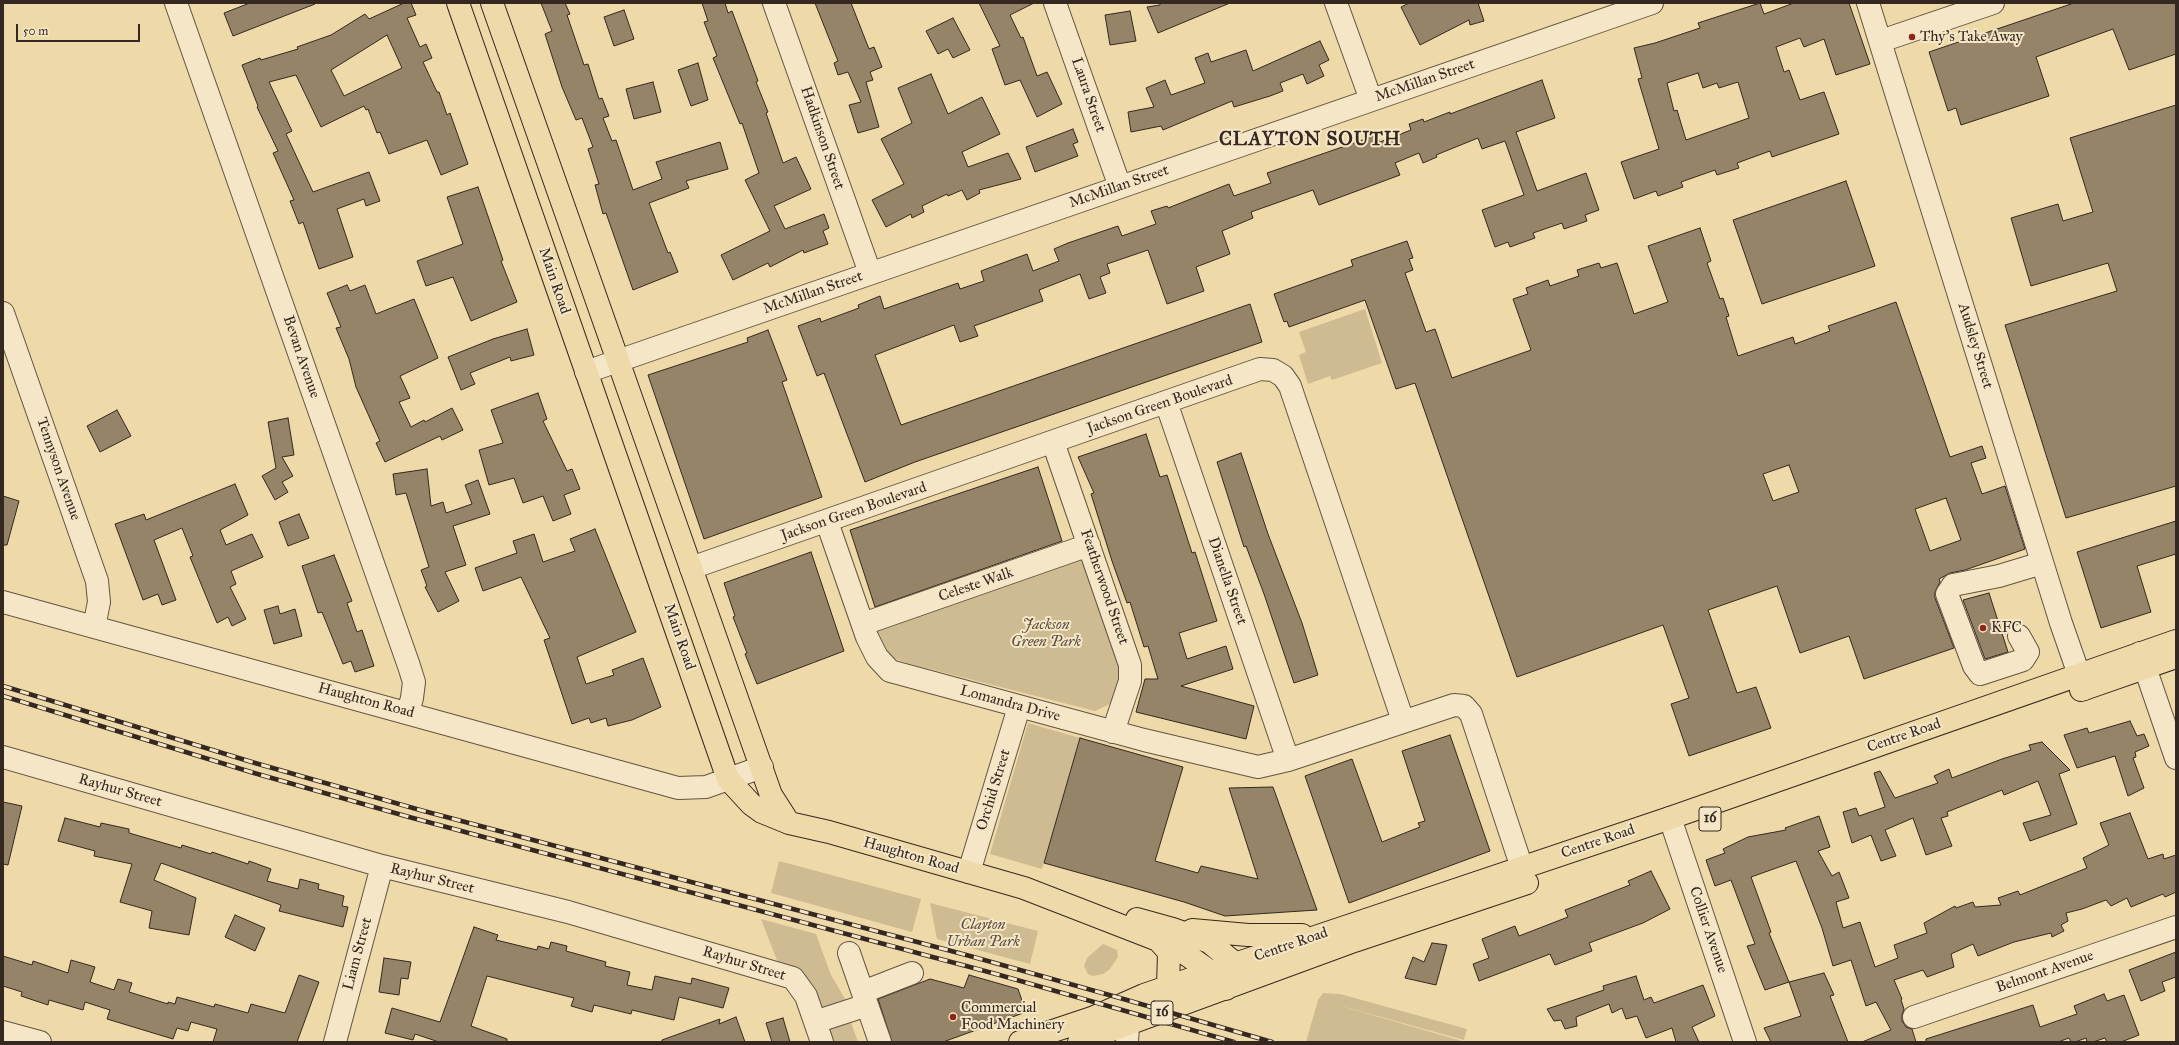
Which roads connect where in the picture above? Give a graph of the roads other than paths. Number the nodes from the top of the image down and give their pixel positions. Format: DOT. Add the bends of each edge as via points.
graph roads {
  1 [pos="176,3"];
  2 [pos="458,3"];
  3 [pos="492,3"];
  4 [pos="774,3"];
  5 [pos="1055,3"];
  6 [pos="1336,3"];
  7 [pos="1652,3"];
  8 [pos="1868,3"];
  9 [pos="1993,3"];
  10 [pos="1621,8"];
  11 [pos="1881,41"];
  12 [pos="511,56"];
  13 [pos="479,67"];
  14 [pos="1371,100"];
  15 [pos="1120,187"];
  16 [pos="870,274"];
  17 [pos="3,313"];
  18 [pos="618,360"];
  19 [pos="586,372"];
  20 [pos="1166,402"];
  21 [pos="1053,442"];
  22 [pos="661,484"];
  23 [pos="630,495"];
  24 [pos="828,522"];
  25 [pos="1089,545"];
  26 [pos="2042,563"];
  27 [pos="691,568"];
  28 [pos="3,602"];
  29 [pos="863,624"];
  30 [pos="94,627"];
  31 [pos="2019,636"];
  32 [pos="2176,641"];
  33 [pos="2176,657"];
  34 [pos="2142,661"];
  35 [pos="2081,682"];
  36 [pos="1019,707"];
  37 [pos="408,712"];
  38 [pos="1403,721"];
  39 [pos="1113,732"];
  40 [pos="3,757"];
  41 [pos="2176,758"];
  42 [pos="1288,760"];
  43 [pos="762,767"];
  44 [pos="728,779"];
  45 [pos="789,823"];
  46 [pos="1672,825"];
  47 [pos="382,866"];
  48 [pos="1522,868"];
  49 [pos="969,872"];
  50 [pos="2176,927"];
  51 [pos="1166,934"];
  52 [pos="1321,935"];
  53 [pos="849,953"];
  54 [pos="1211,972"];
  55 [pos="912,973"];
  56 [pos="1235,978"];
  57 [pos="1168,987"];
  58 [pos="865,998"];
  59 [pos="1914,1017"];
  60 [pos="3,1032"];
  61 [pos="819,1032"];
  62 [pos="1127,1033"];
  63 [pos="1088,1034"];
  64 [pos="40,1042"];
  65 [pos="335,1042"];
  66 [pos="880,1042"];
  67 [pos="1020,1042"];
  68 [pos="1745,1042"];
  1 -- 37 [label="street, Bevan Avenue" via="409,666 414,682"];
  2 -- 13 [label="main road, Main Road"];
  3 -- 12 [label="main road"];
  4 -- 16 [label="street, Hadkinson Street"];
  5 -- 15 [label="street, Laura Street"];
  6 -- 14 [label="street"];
  7 -- 10 [label="street, McMillan Street"];
  8 -- 11 [label="street, Audsley Street"];
  9 -- 11 [label="street"];
  10 -- 14 [label="street, McMillan Street"];
  11 -- 26 [label="street, Audsley Street"];
  12 -- 13 [label="main road"];
  12 -- 18 [label="main road"];
  13 -- 19 [label="main road, Main Road"];
  14 -- 15 [label="street, McMillan Street"];
  15 -- 16 [label="street, McMillan Street"];
  16 -- 18 [label="street, McMillan Street"];
  17 -- 30 [label="street, Tennyson Avenue" via="97,581 99,602"];
  18 -- 19 [label="street, McMillan Street"];
  18 -- 22 [label="main road"];
  19 -- 23 [label="main road, Main Road"];
  20 -- 21 [label="street, Jackson Green Boulevard"];
  20 -- 38 [label="street, Jackson Green Boulevard" via="1260,369 1273,370 1283,376 1292,394"];
  20 -- 42 [label="street, Dianella Street"];
  21 -- 24 [label="street, Jackson Green Boulevard"];
  21 -- 25 [label="street, Featherwood Street"];
  22 -- 23 [label="main road"];
  22 -- 27 [label="main road"];
  23 -- 44 [label="main road, Main Road"];
  24 -- 27 [label="street, Jackson Green Boulevard"];
  24 -- 29 [label="street, Lomandra Drive"];
  25 -- 29 [label="street, Celeste Walk"];
  25 -- 39 [label="street, Featherwood Street" via="1130,665 1130,681"];
  26 -- 31 [label="street" via="1999,576 1953,585 1947,594 1974,666 1980,674 2023,660 2028,652"];
  26 -- 35 [label="street, Audsley Street"];
  27 -- 43 [label="main road"];
  28 -- 30 [label="street, Haughton Road"];
  29 -- 36 [label="street, Lomandra Drive" via="877,657 890,671"];
  30 -- 37 [label="street, Haughton Road"];
  32 -- 34 [label="main road, Centre Road / 16"];
  33 -- 34 [label="main road, Centre Road / 16"];
  34 -- 35 [label="main road, Centre Road / 16"];
  34 -- 41 [label="street"];
  35 -- 46 [label="main road, Centre Road / 16"];
  36 -- 39 [label="street, Lomandra Drive"];
  36 -- 49 [label="street, Orchid Street"];
  37 -- 44 [label="street, Haughton Road" via="678,788 706,787"];
  38 -- 42 [label="street, Lomandra Drive"];
  38 -- 48 [label="street, Lomandra Drive" via="1454,705 1464,706 1471,714"];
  39 -- 42 [label="street, Lomandra Drive" via="1258,767"];
  40 -- 47 [label="street, Rayhur Street"];
  43 -- 44 [label="street, Haughton Road"];
  43 -- 45 [label="main road" via="775,804"];
  44 -- 45 [label="main road, Haughton Road" via="762,812"];
  45 -- 49 [label="main road, Haughton Road"];
  46 -- 48 [label="main road, Centre Road / 16"];
  46 -- 56 [label="main road, Centre Road / 16" via="1354,941"];
  46 -- 68 [label="street, Collier Avenue"];
  47 -- 61 [label="street, Rayhur Street" via="568,912 793,978 806,996"];
  47 -- 65 [label="street, Liam Street"];
  48 -- 52 [label="main road, Centre Road / 16"];
  49 -- 51 [label="main road, Haughton Road"];
  50 -- 59 [label="street, Belmont Avenue"];
  51 -- 52 [label="main road"];
  51 -- 54 [label="main road, Haughton Road" via="1187,955"];
  51 -- 56 [label="main road, Haughton Road" via="1209,942"];
  51 -- 57 [label="main road" via="1169,952"];
  52 -- 56 [label="main road, Centre Road / 16"];
  53 -- 58 [label="street"];
  54 -- 56 [label="main road, Centre Road / 16"];
  54 -- 57 [label="main road, Centre Road / 16"];
  55 -- 58 [label="street"];
  56 -- 62 [label="main road, Centre Road / 16"];
  57 -- 63 [label="main road, Centre Road / 16" via="1144,995"];
  58 -- 61 [label="street"];
  58 -- 66 [label="street"];
  60 -- 64 [label="street"];
  62 -- 63 [label="main road, Centre Road / 16"];
  63 -- 67 [label="main road, Centre Road / 16"];
}
